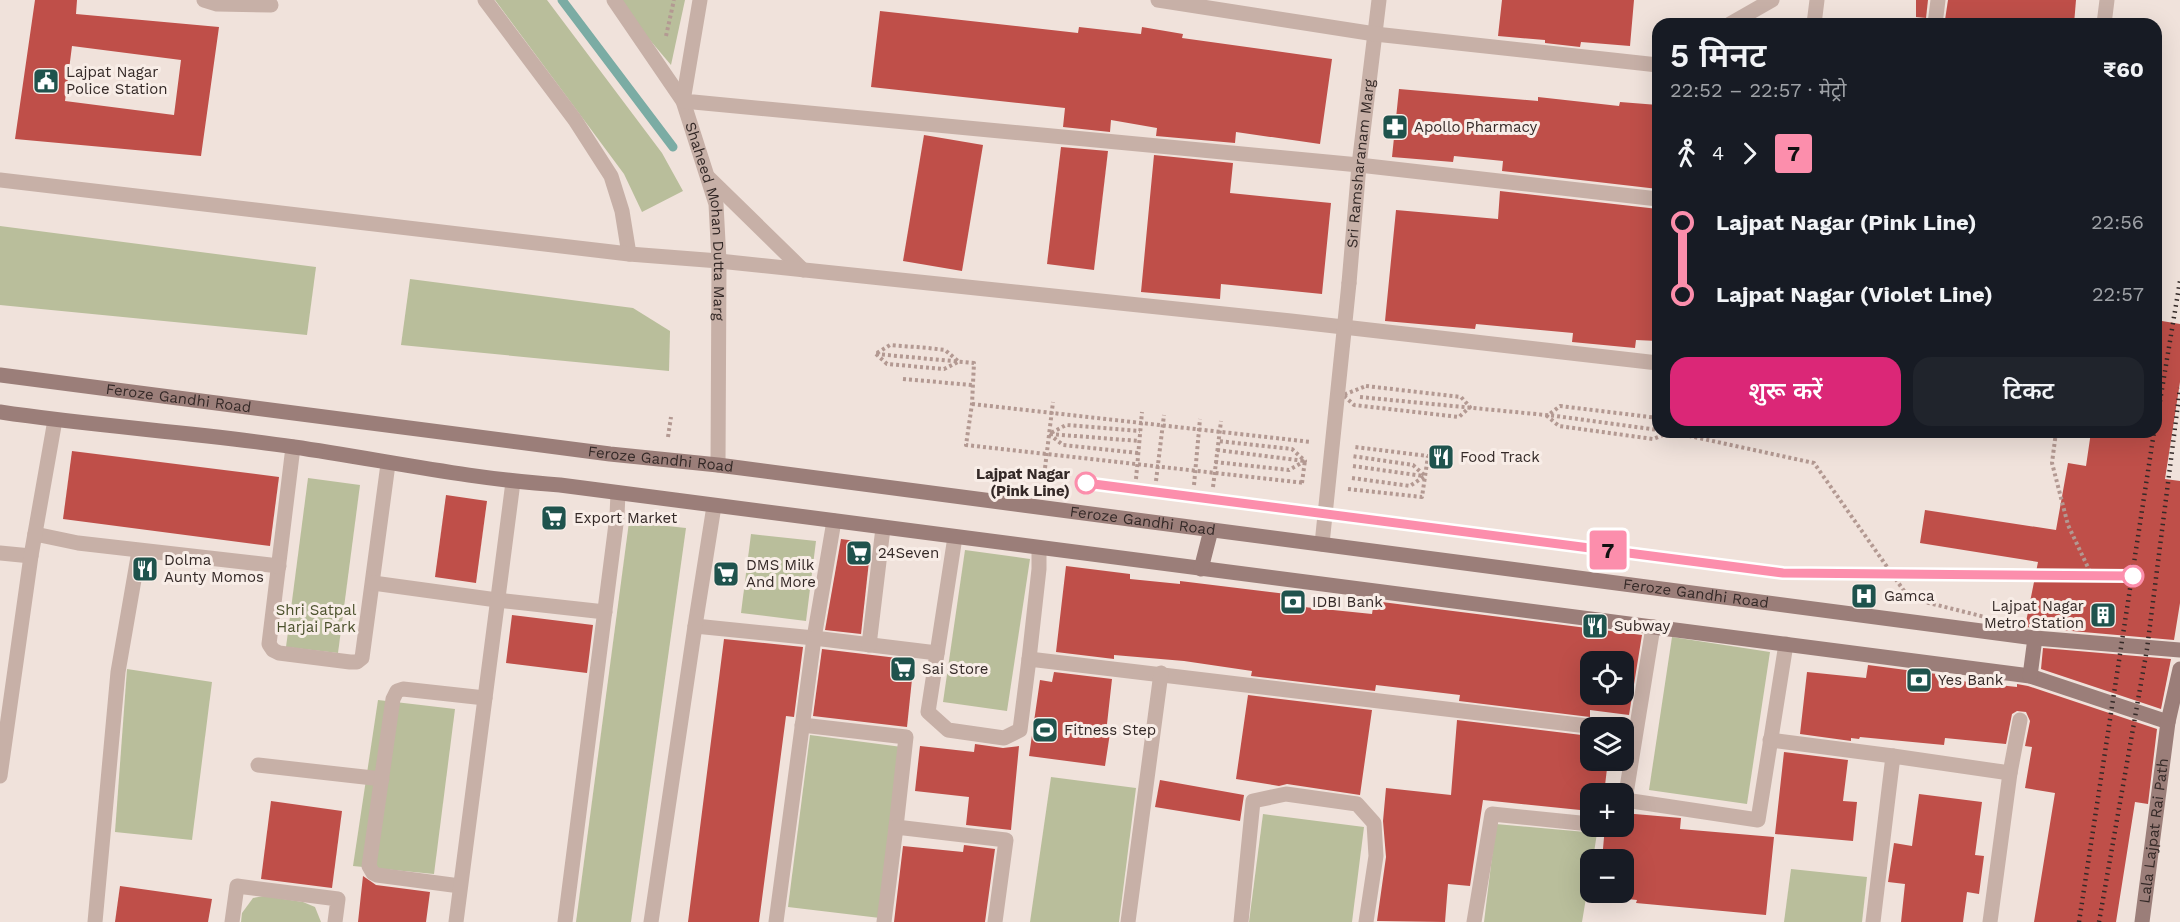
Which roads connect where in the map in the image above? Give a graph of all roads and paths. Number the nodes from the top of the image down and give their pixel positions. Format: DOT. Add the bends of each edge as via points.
graph roads {
  1 [pos="204,0"];
  2 [pos="485,0"];
  3 [pos="614,0"];
  4 [pos="674,0"];
  5 [pos="700,0"];
  6 [pos="1158,0"];
  7 [pos="1379,0"];
  8 [pos="1772,0"];
  9 [pos="1817,0"];
  10 [pos="1938,0"];
  11 [pos="2107,0"];
  12 [pos="271,5"];
  13 [pos="1740,18"];
  14 [pos="1815,18"];
  15 [pos="1936,18"];
  16 [pos="2105,18"];
  17 [pos="1375,34"];
  18 [pos="664,42"];
  19 [pos="1652,64"];
  20 [pos="683,101"];
  21 [pos="1359,165"];
  22 [pos="709,178"];
  23 [pos="0,180"];
  24 [pos="1652,198"];
  25 [pos="629,254"];
  26 [pos="719,261"];
  27 [pos="803,270"];
  28 [pos="1346,327"];
  29 [pos="876,354"];
  30 [pos="959,362"];
  31 [pos="1652,362"];
  32 [pos="0,375"];
  33 [pos="903,379"];
  34 [pos="972,385"];
  35 [pos="1366,386"];
  36 [pos="1338,394"];
  37 [pos="1053,402"];
  38 [pos="972,404"];
  39 [pos="1365,406"];
  40 [pos="1470,407"];
  41 [pos="0,412"];
  42 [pos="1142,412"];
  43 [pos="1052,413"];
  44 [pos="1164,415"];
  45 [pos="1547,416"];
  46 [pos="1652,417"];
  47 [pos="1200,419"];
  48 [pos="55,420"];
  49 [pos="1221,421"];
  50 [pos="1141,423"];
  51 [pos="1163,426"];
  52 [pos="1652,429"];
  53 [pos="1199,430"];
  54 [pos="1140,431"];
  55 [pos="1050,434"];
  56 [pos="1656,438"];
  57 [pos="1699,438"];
  58 [pos="2055,438"];
  59 [pos="1139,441"];
  60 [pos="1218,441"];
  61 [pos="1307,441"];
  62 [pos="1332,444"];
  63 [pos="294,447"];
  64 [pos="1217,450"];
  65 [pos="1138,453"];
  66 [pos="1047,454"];
  67 [pos="1350,456"];
  68 [pos="1305,461"];
  69 [pos="1215,462"];
  70 [pos="388,464"];
  71 [pos="718,465"];
  72 [pos="1136,465"];
  73 [pos="1355,466"];
  74 [pos="1158,467"];
  75 [pos="1045,468"];
  76 [pos="1196,471"];
  77 [pos="1425,476"];
  78 [pos="1346,477"];
  79 [pos="1136,479"];
  80 [pos="1156,481"];
  81 [pos="513,482"];
  82 [pos="1302,483"];
  83 [pos="1194,485"];
  84 [pos="1328,486"];
  85 [pos="1213,487"];
  86 [pos="618,493"];
  87 [pos="714,506"];
  88 [pos="834,521"];
  89 [pos="883,528"];
  90 [pos="1210,530"];
  91 [pos="35,534"];
  92 [pos="955,537"];
  93 [pos="1322,544"];
  94 [pos="1039,548"];
  95 [pos="139,551"];
  96 [pos="0,553"];
  97 [pos="31,556"];
  98 [pos="279,566"];
  99 [pos="1201,569"];
  100 [pos="2092,576"];
  101 [pos="373,583"];
  102 [pos="497,600"];
  103 [pos="605,612"];
  104 [pos="695,626"];
  105 [pos="1653,627"];
  106 [pos="2030,632"];
  107 [pos="814,638"];
  108 [pos="1786,644"];
  109 [pos="869,645"];
  110 [pos="2180,650"];
  111 [pos="937,653"];
  112 [pos="1029,659"];
  113 [pos="2180,669"];
  114 [pos="1161,674"];
  115 [pos="2030,676"];
  116 [pos="485,698"];
  117 [pos="1633,717"];
  118 [pos="2020,720"];
  119 [pos="2168,722"];
  120 [pos="802,725"];
  121 [pos="1580,725"];
  122 [pos="1770,740"];
  123 [pos="1893,756"];
  124 [pos="258,765"];
  125 [pos="2010,773"];
  126 [pos="0,776"];
  127 [pos="381,779"];
  128 [pos="1634,802"];
  129 [pos="1580,823"];
  130 [pos="896,827"];
  131 [pos="460,886"];
  132 [pos="94,922"];
  133 [pos="232,922"];
  134 [pos="335,922"];
  135 [pos="456,922"];
  136 [pos="565,922"];
  137 [pos="651,922"];
  138 [pos="777,922"];
  139 [pos="884,922"];
  140 [pos="996,922"];
  141 [pos="1128,922"];
  142 [pos="1241,922"];
  143 [pos="1366,922"];
  144 [pos="1474,922"];
  145 [pos="1873,922"];
  146 [pos="1990,922"];
  147 [pos="2142,922"];
  1 -- 12 [label="street" via="217,4"];
  2 -- 25 [label="street" via="612,176"];
  3 -- 20 [label="street, Shaheed Mohan Dutta Marg"];
  4 -- 18 [label="path"];
  5 -- 20 [label="street"];
  6 -- 17 [label="street"];
  7 -- 17 [label="street, Sri Ramsharanam Marg"];
  8 -- 13 [label="street"];
  9 -- 14 [label="street"];
  10 -- 15 [label="street"];
  11 -- 16 [label="street"];
  17 -- 19 [label="street"];
  17 -- 21 [label="street, Sri Ramsharanam Marg"];
  20 -- 21 [label="street"];
  20 -- 22 [label="street, Shaheed Mohan Dutta Marg"];
  21 -- 24 [label="street"];
  21 -- 28 [label="street, Sri Ramsharanam Marg"];
  22 -- 26 [label="street, Shaheed Mohan Dutta Marg" via="716,204"];
  22 -- 27 [label="street"];
  23 -- 25 [label="street"];
  25 -- 26 [label="street"];
  26 -- 27 [label="street"];
  26 -- 71 [label="street, Shaheed Mohan Dutta Marg"];
  27 -- 28 [label="street"];
  28 -- 31 [label="street"];
  28 -- 36 [label="street, Sri Ramsharanam Marg"];
  29 -- 30 [label="path"];
  29 -- 30 [label="path" via="887,364 944,369"];
  29 -- 30 [label="path" via="890,345 928,348 945,350"];
  30 -- 34 [label="path" via="974,363"];
  32 -- 71 [label="street, Feroze Gandhi Road"];
  33 -- 34 [label="path"];
  34 -- 38 [label="path"];
  35 -- 40 [label="path" via="1461,397"];
  36 -- 40 [label="path"];
  36 -- 62 [label="street, Sri Ramsharanam Marg"];
  37 -- 43 [label="path"];
  38 -- 43 [label="path"];
  38 -- 66 [label="path" via="966,445"];
  39 -- 40 [label="path" via="1459,417"];
  40 -- 45 [label="path"];
  41 -- 48 [label="street"];
  42 -- 50 [label="path"];
  43 -- 50 [label="path"];
  43 -- 55 [label="path"];
  44 -- 51 [label="path"];
  45 -- 46 [label="path" via="1560,406"];
  45 -- 52 [label="path"];
  45 -- 56 [label="path" via="1558,426"];
  47 -- 53 [label="path"];
  48 -- 63 [label="street"];
  48 -- 91 [label="street"];
  49 -- 60 [label="path"];
  50 -- 51 [label="path"];
  50 -- 54 [label="path"];
  51 -- 53 [label="path"];
  51 -- 74 [label="path"];
  53 -- 61 [label="path"];
  53 -- 76 [label="path"];
  54 -- 55 [label="path" via="1066,425"];
  54 -- 59 [label="path"];
  55 -- 59 [label="path"];
  55 -- 65 [label="path" via="1063,445"];
  55 -- 66 [label="path"];
  57 -- 106 [label="path, bridge" via="1814,463 1910,598"];
  58 -- 100 [label="path" via="2054,473 2068,525"];
  59 -- 65 [label="path"];
  60 -- 64 [label="path"];
  60 -- 68 [label="path" via="1292,449"];
  61 -- 62 [label="path"];
  61 -- 68 [label="path"];
  62 -- 77 [label="path" via="1428,456"];
  62 -- 84 [label="street, Sri Ramsharanam Marg"];
  63 -- 70 [label="street"];
  63 -- 98 [label="street"];
  64 -- 68 [label="path"];
  64 -- 69 [label="path"];
  65 -- 72 [label="path"];
  66 -- 72 [label="path"];
  66 -- 75 [label="path"];
  67 -- 77 [label="path" via="1413,465"];
  68 -- 69 [label="path" via="1289,470"];
  68 -- 82 [label="path"];
  69 -- 85 [label="path"];
  70 -- 81 [label="street"];
  70 -- 101 [label="street"];
  71 -- 90 [label="street, Feroze Gandhi Road"];
  72 -- 74 [label="path"];
  72 -- 79 [label="path"];
  73 -- 77 [label="path"];
  74 -- 76 [label="path"];
  74 -- 80 [label="path"];
  76 -- 82 [label="path"];
  76 -- 83 [label="path"];
  77 -- 78 [label="path" via="1410,486"];
  77 -- 84 [label="path" via="1422,497"];
  81 -- 86 [label="street"];
  81 -- 102 [label="street"];
  82 -- 84 [label="path"];
  84 -- 93 [label="street, Sri Ramsharanam Marg"];
  86 -- 87 [label="street"];
  86 -- 103 [label="street"];
  87 -- 88 [label="street"];
  87 -- 104 [label="street"];
  88 -- 89 [label="street"];
  88 -- 107 [label="street"];
  89 -- 92 [label="street"];
  89 -- 109 [label="street"];
  90 -- 93 [label="street, Feroze Gandhi Road"];
  90 -- 99 [label="street"];
  91 -- 95 [label="street"];
  91 -- 97 [label="street"];
  92 -- 94 [label="street"];
  92 -- 111 [label="street"];
  93 -- 106 [label="street, Feroze Gandhi Road"];
  94 -- 99 [label="street"];
  94 -- 112 [label="street"];
  95 -- 98 [label="street"];
  95 -- 132 [label="street" via="118,672"];
  96 -- 97 [label="street"];
  97 -- 126 [label="street"];
  98 -- 101 [label="street" via="269,644 279,653 357,662 362,658"];
  99 -- 105 [label="street"];
  101 -- 102 [label="street"];
  102 -- 103 [label="street"];
  102 -- 116 [label="street"];
  103 -- 136 [label="street"];
  104 -- 107 [label="street"];
  104 -- 137 [label="street"];
  105 -- 108 [label="street"];
  105 -- 117 [label="street"];
  106 -- 110 [label="street, Feroze Gandhi Road"];
  106 -- 115 [label="street"];
  107 -- 109 [label="street"];
  107 -- 120 [label="street"];
  108 -- 115 [label="street"];
  108 -- 122 [label="street"];
  109 -- 111 [label="street"];
  111 -- 112 [label="street" via="928,712 948,730 1004,738 1020,730"];
  112 -- 114 [label="street"];
  113 -- 119 [label="street, Lala Lajpat Rai Path"];
  114 -- 121 [label="street"];
  114 -- 141 [label="street"];
  115 -- 119 [label="street"];
  116 -- 127 [label="street" via="397,691"];
  116 -- 131 [label="street"];
  118 -- 125 [label="street"];
  119 -- 147 [label="street, Lala Lajpat Rai Path"];
  120 -- 130 [label="street" via="906,737"];
  120 -- 138 [label="street"];
  122 -- 123 [label="street"];
  122 -- 128 [label="street" via="1758,820"];
  123 -- 125 [label="street"];
  123 -- 145 [label="street"];
  124 -- 127 [label="street"];
  125 -- 146 [label="street"];
  127 -- 131 [label="street" via="369,866 373,873"];
  129 -- 144 [label="street" via="1492,814"];
  130 -- 139 [label="street"];
  130 -- 140 [label="street" via="1006,840"];
  131 -- 135 [label="street"];
  133 -- 134 [label="street" via="237,886 338,899"];
  142 -- 143 [label="street" via="1253,801 1286,794 1357,804 1374,823 1376,856"];
}
